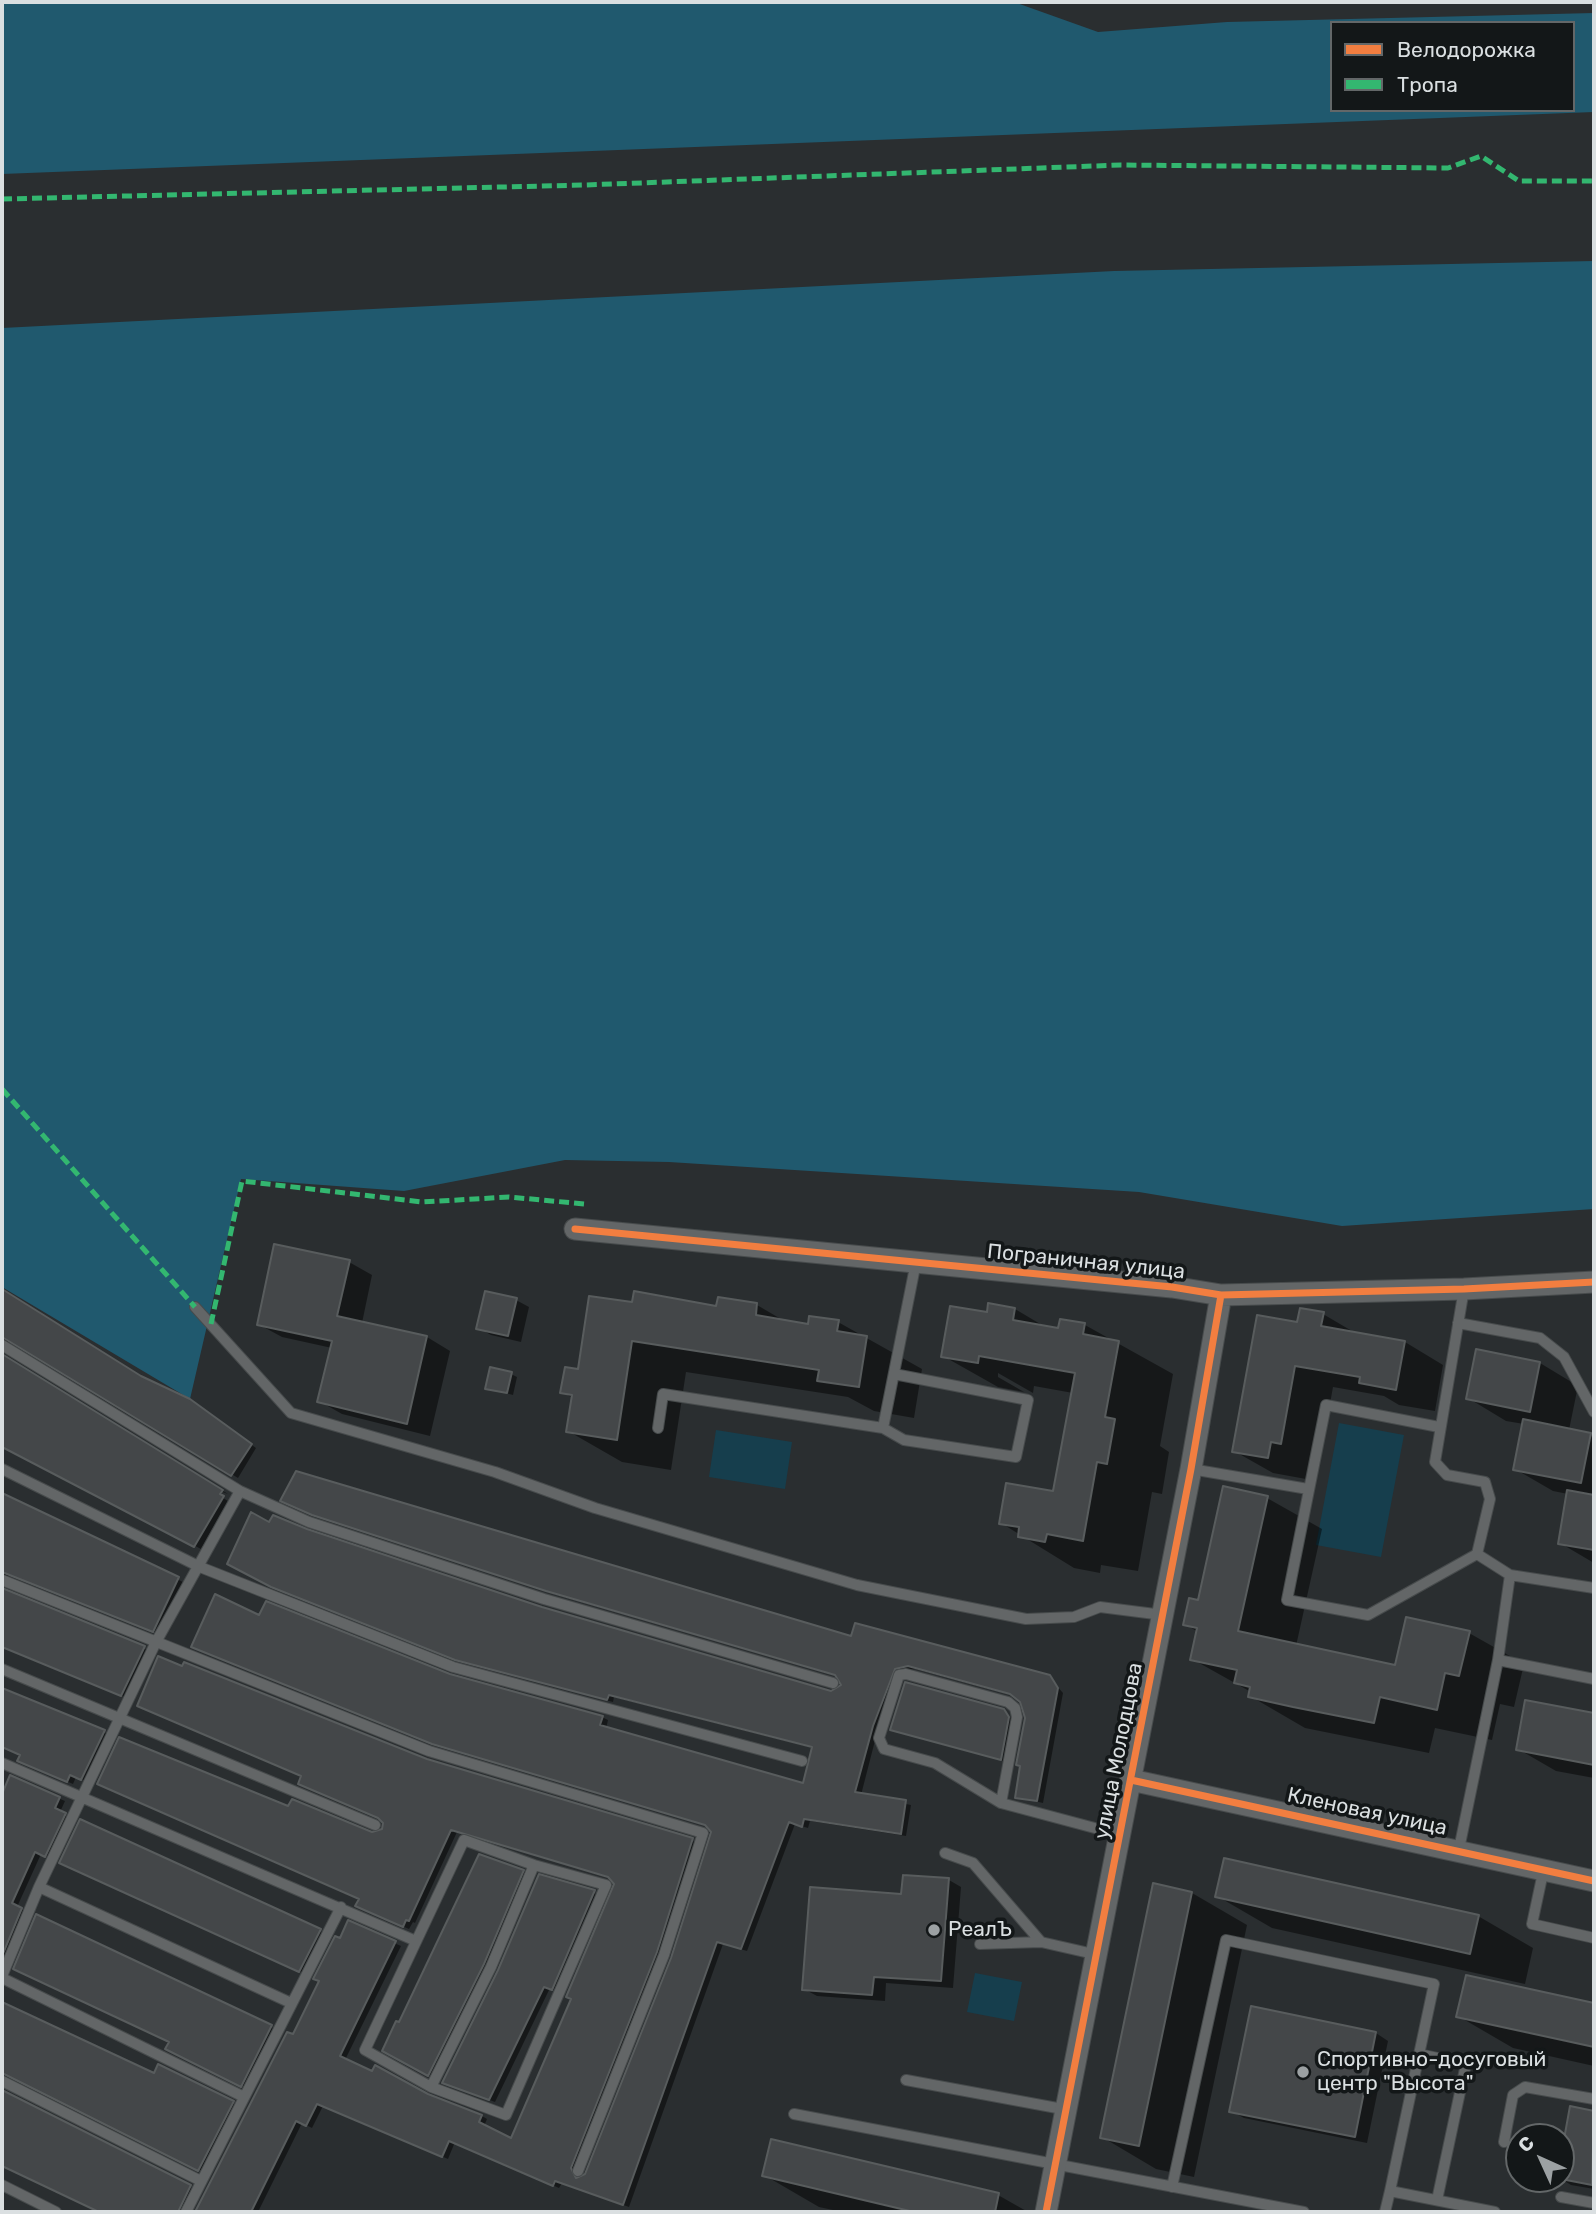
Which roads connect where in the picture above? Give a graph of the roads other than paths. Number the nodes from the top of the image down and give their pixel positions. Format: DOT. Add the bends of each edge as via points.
graph roads {
  1 [pos="575,1229"];
  2 [pos="916,1262"];
  3 [pos="1594,1282"];
  4 [pos="1464,1289"];
  5 [pos="1221,1295"];
  6 [pos="195,1307"];
  7 [pos="1458,1322"];
  8 [pos="2,1345"];
  9 [pos="894,1374"];
  10 [pos="1594,1412"];
  11 [pos="883,1427"];
  12 [pos="1439,1427"];
  13 [pos="658,1428"];
  14 [pos="2,1469"];
  15 [pos="1191,1469"];
  16 [pos="1308,1489"];
  17 [pos="240,1491"];
  18 [pos="1478,1554"];
  19 [pos="200,1567"];
  20 [pos="1510,1575"];
  21 [pos="2,1580"];
  22 [pos="1594,1588"];
  23 [pos="1163,1615"];
  24 [pos="156,1642"];
  25 [pos="1498,1660"];
  26 [pos="2,1668"];
  27 [pos="1594,1679"];
  28 [pos="833,1683"];
  29 [pos="121,1718"];
  30 [pos="802,1761"];
  31 [pos="2,1762"];
  32 [pos="1132,1780"];
  33 [pos="83,1796"];
  34 [pos="1001,1803"];
  35 [pos="375,1825"];
  36 [pos="1121,1835"];
  37 [pos="1459,1849"];
  38 [pos="945,1853"];
  39 [pos="534,1865"];
  40 [pos="1544,1868"];
  41 [pos="1594,1881"];
  42 [pos="38,1887"];
  43 [pos="341,1907"];
  44 [pos="1594,1938"];
  45 [pos="416,1941"];
  46 [pos="1041,1942"];
  47 [pos="980,1944"];
  48 [pos="1098,1955"];
  49 [pos="2,1977"];
  50 [pos="291,2003"];
  51 [pos="1419,2054"];
  52 [pos="906,2080"];
  53 [pos="2,2081"];
  54 [pos="430,2087"];
  55 [pos="244,2097"];
  56 [pos="1594,2099"];
  57 [pos="1068,2110"];
  58 [pos="794,2115"];
  59 [pos="1504,2142"];
  60 [pos="1057,2165"];
  61 [pos="578,2171"];
  62 [pos="201,2181"];
  63 [pos="2,2185"];
  64 [pos="1172,2187"];
  65 [pos="1390,2191"];
  66 [pos="1561,2197"];
  67 [pos="1437,2200"];
  68 [pos="1594,2203"];
  69 [pos="56,2212"];
  70 [pos="186,2212"];
  71 [pos="1046,2212"];
  72 [pos="1304,2212"];
  73 [pos="1385,2212"];
  74 [pos="1495,2212"];
  1 -- 2 [label="street, Пограничная улица"];
  2 -- 5 [label="street, Пограничная улица"];
  2 -- 9 [label="lane"];
  3 -- 4 [label="street, Пограничная улица"];
  4 -- 5 [label="street, Пограничная улица"];
  4 -- 7 [label="lane"];
  5 -- 15 [label="street, улица Молодцова"];
  6 -- 23 [label="lane" via="291,1413 857,1584 1026,1619 1074,1616 1100,1607"];
  7 -- 10 [label="lane" via="1539,1338 1564,1357"];
  7 -- 12 [label="lane"];
  8 -- 17 [label="lane"];
  9 -- 11 [label="lane"];
  9 -- 11 [label="lane" via="1028,1400 1016,1457 904,1440"];
  11 -- 13 [label="lane" via="663,1394"];
  12 -- 16 [label="lane" via="1326,1405"];
  12 -- 18 [label="lane" via="1435,1462 1447,1475 1485,1482 1490,1499"];
  14 -- 19 [label="lane"];
  15 -- 16 [label="lane"];
  15 -- 23 [label="street, улица Молодцова"];
  16 -- 18 [label="lane" via="1287,1600 1368,1615"];
  17 -- 19 [label="lane"];
  17 -- 28 [label="lane" via="309,1522 544,1600"];
  18 -- 20 [label="lane"];
  19 -- 24 [label="lane"];
  19 -- 30 [label="lane" via="453,1667"];
  20 -- 22 [label="lane"];
  20 -- 25 [label="lane"];
  21 -- 24 [label="lane"];
  23 -- 32 [label="street, улица Молодцова"];
  24 -- 29 [label="lane"];
  24 -- 61 [label="lane" via="429,1751 703,1833 664,1955"];
  25 -- 27 [label="lane"];
  25 -- 37 [label="lane"];
  26 -- 29 [label="lane"];
  29 -- 33 [label="lane"];
  29 -- 35 [label="lane"];
  31 -- 33 [label="lane"];
  32 -- 36 [label="street, улица Молодцова"];
  32 -- 37 [label="street, Кленовая улица"];
  33 -- 42 [label="lane"];
  33 -- 43 [label="lane"];
  34 -- 34 [label="lane" via="1017,1717 1014,1708 1008,1702 899,1675 880,1744 935,1763"];
  34 -- 36 [label="lane"];
  36 -- 48 [label="street, улица Молодцова"];
  37 -- 40 [label="street, Кленовая улица"];
  38 -- 46 [label="lane" via="973,1863"];
  39 -- 45 [label="lane" via="464,1840"];
  39 -- 54 [label="lane" via="491,1967"];
  39 -- 54 [label="lane" via="606,1885 506,2115"];
  40 -- 41 [label="street, Кленовая улица"];
  40 -- 44 [label="lane" via="1532,1924"];
  42 -- 49 [label="lane"];
  42 -- 50 [label="lane"];
  43 -- 45 [label="lane"];
  43 -- 50 [label="lane"];
  45 -- 54 [label="lane" via="365,2050"];
  46 -- 47 [label="lane"];
  46 -- 48 [label="lane"];
  48 -- 57 [label="street, улица Молодцова"];
  49 -- 55 [label="lane"];
  50 -- 55 [label="lane"];
  51 -- 64 [label="lane" via="1434,1984 1226,1940"];
  51 -- 65 [label="lane"];
  51 -- 67 [label="lane" via="1466,2064"];
  52 -- 57 [label="lane"];
  53 -- 62 [label="lane"];
  55 -- 62 [label="lane"];
  56 -- 59 [label="lane" via="1525,2087 1513,2095"];
  57 -- 60 [label="street, улица Молодцова"];
  58 -- 60 [label="lane"];
  60 -- 64 [label="lane"];
  60 -- 71 [label="street, улица Молодцова"];
  62 -- 70 [label="lane"];
  63 -- 69 [label="lane"];
  64 -- 72 [label="lane"];
  65 -- 67 [label="lane"];
  65 -- 73 [label="lane"];
  66 -- 68 [label="lane"];
  67 -- 74 [label="lane"];
}
